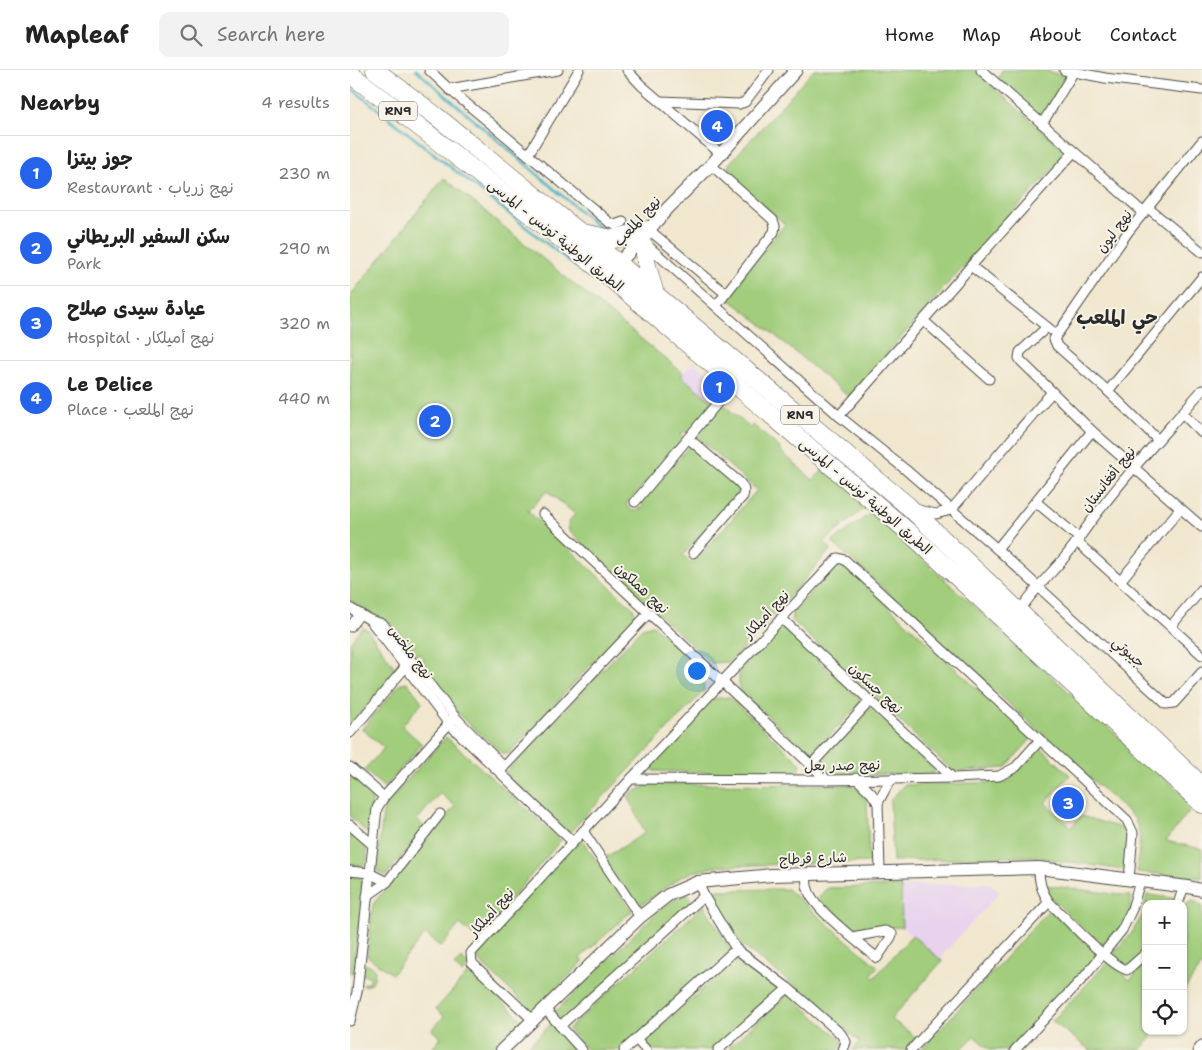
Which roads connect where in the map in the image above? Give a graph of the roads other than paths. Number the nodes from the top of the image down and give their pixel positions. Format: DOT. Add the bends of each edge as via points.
graph roads {
  1 [pos="375,70"];
  2 [pos="429,70"];
  3 [pos="558,70"];
  4 [pos="580,70"];
  5 [pos="627,70"];
  6 [pos="769,70"];
  7 [pos="796,70"];
  8 [pos="981,70"];
  9 [pos="1064,70"];
  10 [pos="1073,73"];
  11 [pos="350,74"];
  12 [pos="1108,74"];
  13 [pos="449,89"];
  14 [pos="1202,90"];
  15 [pos="660,101"];
  16 [pos="1042,124"];
  17 [pos="1202,140"];
  18 [pos="1073,153"];
  19 [pos="721,154"];
  20 [pos="528,155"];
  21 [pos="711,165"];
  22 [pos="1146,211"];
  23 [pos="623,222"];
  24 [pos="580,232"];
  25 [pos="648,238"];
  26 [pos="1202,252"];
  27 [pos="971,266"];
  28 [pos="616,272"];
  29 [pos="1202,277"];
  30 [pos="725,292"];
  31 [pos="656,294"];
  32 [pos="716,306"];
  33 [pos="924,321"];
  34 [pos="1047,327"];
  35 [pos="1055,338"];
  36 [pos="989,379"];
  37 [pos="734,383"];
  38 [pos="1202,390"];
  39 [pos="1108,391"];
  40 [pos="1052,392"];
  41 [pos="1182,413"];
  42 [pos="839,416"];
  43 [pos="1092,431"];
  44 [pos="1202,433"];
  45 [pos="688,438"];
  46 [pos="1158,440"];
  47 [pos="1134,467"];
  48 [pos="635,502"];
  49 [pos="1036,502"];
  50 [pos="908,506"];
  51 [pos="1180,509"];
  52 [pos="951,510"];
  53 [pos="544,514"];
  54 [pos="1202,527"];
  55 [pos="1078,540"];
  56 [pos="997,549"];
  57 [pos="693,554"];
  58 [pos="1121,580"];
  59 [pos="1038,587"];
  60 [pos="1202,589"];
  61 [pos="350,608"];
  62 [pos="1019,612"];
  63 [pos="648,613"];
  64 [pos="360,614"];
  65 [pos="781,618"];
  66 [pos="1171,626"];
  67 [pos="350,627"];
  68 [pos="1202,655"];
  69 [pos="408,664"];
  70 [pos="1202,672"];
  71 [pos="722,682"];
  72 [pos="870,701"];
  73 [pos="452,720"];
  74 [pos="350,733"];
  75 [pos="1040,740"];
  76 [pos="811,765"];
  77 [pos="350,767"];
  78 [pos="501,769"];
  79 [pos="856,778"];
  80 [pos="893,778"];
  81 [pos="953,778"];
  82 [pos="631,779"];
  83 [pos="826,780"];
  84 [pos="1202,786"];
  85 [pos="384,796"];
  86 [pos="878,803"];
  87 [pos="1202,804"];
  88 [pos="440,814"];
  89 [pos="350,825"];
  90 [pos="583,832"];
  91 [pos="573,842"];
  92 [pos="373,845"];
  93 [pos="1039,868"];
  94 [pos="350,871"];
  95 [pos="880,871"];
  96 [pos="368,873"];
  97 [pos="806,874"];
  98 [pos="1134,880"];
  99 [pos="387,882"];
  100 [pos="698,882"];
  101 [pos="1202,883"];
  102 [pos="1186,886"];
  103 [pos="1202,890"];
  104 [pos="367,896"];
  105 [pos="704,896"];
  106 [pos="1180,900"];
  107 [pos="1049,902"];
  108 [pos="640,917"];
  109 [pos="852,936"];
  110 [pos="736,949"];
  111 [pos="1102,953"];
  112 [pos="1142,957"];
  113 [pos="354,978"];
  114 [pos="788,988"];
  115 [pos="545,1009"];
  116 [pos="533,1020"];
  117 [pos="350,1021"];
  118 [pos="560,1026"];
  119 [pos="636,1040"];
  120 [pos="1202,1045"];
  121 [pos="845,1046"];
  122 [pos="722,1049"];
  123 [pos="502,1050"];
  124 [pos="582,1050"];
  125 [pos="624,1050"];
  126 [pos="646,1050"];
  127 [pos="911,1050"];
  128 [pos="1016,1050"];
  129 [pos="1198,1050"];
  1 -- 24 [label="highway, الطريق الوطنية تونس - المرسى / RN9"];
  2 -- 13 [label="street"];
  3 -- 13 [label="street"];
  4 -- 20 [label="street"];
  5 -- 15 [label="street"];
  6 -- 15 [label="street" via="745,102 739,104"];
  7 -- 19 [label="street, نهج الملعب"];
  8 -- 16 [label="street"];
  9 -- 10 [label="street"];
  10 -- 12 [label="street"];
  10 -- 16 [label="street"];
  11 -- 28 [label="highway, الطريق الوطنية تونس - المرسى / RN9"];
  12 -- 14 [label="street"];
  13 -- 20 [label="street"];
  15 -- 19 [label="street"];
  16 -- 18 [label="street"];
  17 -- 22 [label="street, نهج ليون"];
  18 -- 22 [label="street"];
  18 -- 27 [label="street"];
  19 -- 21 [label="street, نهج الملعب"];
  20 -- 23 [label="street" via="610,222 615,225"];
  21 -- 25 [label="street, نهج الملعب" via="668,208"];
  21 -- 30 [label="street" via="773,220 775,226 774,232"];
  22 -- 26 [label="street"];
  22 -- 35 [label="street, نهج ليون"];
  24 -- 25 [label="highway" via="613,239"];
  24 -- 28 [label="highway, الطريق الوطنية تونس - المرسى / RN9"];
  25 -- 28 [label="street, نهج الملعب"];
  25 -- 30 [label="street"];
  25 -- 31 [label="highway" via="646,262"];
  25 -- 32 [label="street, جيبوتي"];
  27 -- 33 [label="street"];
  27 -- 34 [label="street"];
  28 -- 31 [label="highway, الطريق الوطنية تونس - المرسى / RN9"];
  28 -- 37 [label="highway, الطريق الوطنية تونس - المرسى / RN9"];
  29 -- 39 [label="street"];
  30 -- 32 [label="street"];
  31 -- 50 [label="highway, الطريق الوطنية تونس - المرسى / RN9"];
  32 -- 42 [label="street, جيبوتي"];
  33 -- 36 [label="street"];
  33 -- 42 [label="street"];
  34 -- 35 [label="street"];
  34 -- 40 [label="street" via="1020,352 1019,358"];
  35 -- 39 [label="street" via="1057,346"];
  37 -- 45 [label="street"];
  37 -- 87 [label="highway, الطريق الوطنية تونس - المرسى / RN9" via="914,536"];
  38 -- 41 [label="street, نهج أفغانستان"];
  39 -- 46 [label="street"];
  40 -- 43 [label="street"];
  40 -- 52 [label="street"];
  41 -- 44 [label="street"];
  41 -- 46 [label="street, نهج أفغانستان"];
  42 -- 52 [label="street, جيبوتي"];
  43 -- 47 [label="street"];
  43 -- 49 [label="street"];
  45 -- 48 [label="street"];
  45 -- 57 [label="street" via="739,482 744,491"];
  46 -- 47 [label="street, نهج أفغانستان"];
  47 -- 51 [label="street"];
  47 -- 55 [label="street, نهج أفغانستان"];
  49 -- 55 [label="street"];
  49 -- 56 [label="street"];
  50 -- 52 [label="street" via="928,514"];
  50 -- 62 [label="highway, الطريق الوطنية تونس - المرسى / RN9"];
  51 -- 54 [label="street"];
  51 -- 58 [label="street"];
  52 -- 56 [label="street, جيبوتي"];
  53 -- 63 [label="street, نهج هملكون"];
  55 -- 58 [label="street"];
  55 -- 59 [label="street, نهج أفغانستان"];
  56 -- 59 [label="street, جيبوتي"];
  58 -- 66 [label="street"];
  59 -- 62 [label="street, نهج أفغانستان"];
  59 -- 70 [label="street, جيبوتي" via="1166,704 1174,703"];
  60 -- 66 [label="street"];
  61 -- 64 [label="street, نهج ملخس"];
  62 -- 84 [label="highway, الطريق الوطنية تونس - المرسى / RN9"];
  63 -- 71 [label="street, نهج هملكون"];
  63 -- 78 [label="street"];
  64 -- 67 [label="street"];
  64 -- 69 [label="street, نهج ملخس" via="383,624"];
  65 -- 71 [label="street, نهج أميلكار"];
  65 -- 72 [label="street, نهج جسكون"];
  65 -- 75 [label="street, نهج أميلكار" via="836,560 843,558"];
  66 -- 68 [label="street"];
  69 -- 73 [label="street, نهج ملخس"];
  69 -- 74 [label="street"];
  71 -- 76 [label="street, نهج هملكون"];
  71 -- 82 [label="street, نهج أميلكار"];
  72 -- 76 [label="street"];
  72 -- 81 [label="street, نهج جسكون"];
  73 -- 78 [label="street, نهج ملخس"];
  73 -- 85 [label="street"];
  75 -- 81 [label="street, نهج صدر بعل" via="1016,767 1006,773"];
  75 -- 98 [label="street, نهج أميلكار" via="1130,824"];
  76 -- 83 [label="street, نهج هملكون"];
  77 -- 85 [label="street"];
  78 -- 91 [label="street, نهج ملخس"];
  79 -- 80 [label="street, نهج صدر بعل"];
  79 -- 83 [label="street, نهج صدر بعل"];
  79 -- 86 [label="street"];
  80 -- 81 [label="street, نهج صدر بعل"];
  80 -- 86 [label="street"];
  82 -- 83 [label="street, نهج صدر بعل"];
  82 -- 90 [label="street, نهج أميلكار"];
  85 -- 92 [label="street" via="377,808"];
  86 -- 95 [label="street"];
  88 -- 99 [label="street"];
  89 -- 92 [label="street"];
  90 -- 91 [label="street, نهج أميلكار"];
  90 -- 108 [label="street"];
  91 -- 116 [label="street, نهج أميلكار" via="471,956 474,966"];
  92 -- 96 [label="street"];
  93 -- 95 [label="street, شارع قرطاج"];
  93 -- 98 [label="street, شارع قرطاج"];
  93 -- 107 [label="street" via="1042,892"];
  94 -- 96 [label="street"];
  95 -- 97 [label="street, شارع قرطاج"];
  96 -- 99 [label="street"];
  96 -- 104 [label="street"];
  97 -- 100 [label="street, شارع قرطاج" via="772,874"];
  97 -- 109 [label="street" via="808,890 816,903"];
  98 -- 102 [label="street, شارع قرطاج"];
  98 -- 111 [label="street, نهج أميلكار" via="1128,919"];
  99 -- 104 [label="street"];
  100 -- 105 [label="street"];
  100 -- 108 [label="street, شارع قرطاج" via="668,895"];
  101 -- 102 [label="street"];
  102 -- 103 [label="street, شارع قرطاج"];
  102 -- 106 [label="street"];
  104 -- 113 [label="street"];
  105 -- 110 [label="street"];
  105 -- 118 [label="street"];
  107 -- 111 [label="street"];
  107 -- 127 [label="street"];
  108 -- 115 [label="street, شارع قرطاج"];
  110 -- 114 [label="street"];
  110 -- 119 [label="street"];
  111 -- 112 [label="street" via="1127,970"];
  111 -- 128 [label="street, نهج أميلكار" via="1085,976"];
  113 -- 117 [label="street" via="357,992"];
  114 -- 121 [label="street" via="841,1034"];
  114 -- 122 [label="street"];
  115 -- 116 [label="street, شارع قرطاج"];
  115 -- 118 [label="street"];
  116 -- 123 [label="street, شارع قرطاج"];
  118 -- 124 [label="street"];
  119 -- 125 [label="street"];
  119 -- 126 [label="street"];
  120 -- 129 [label="street"];
}
